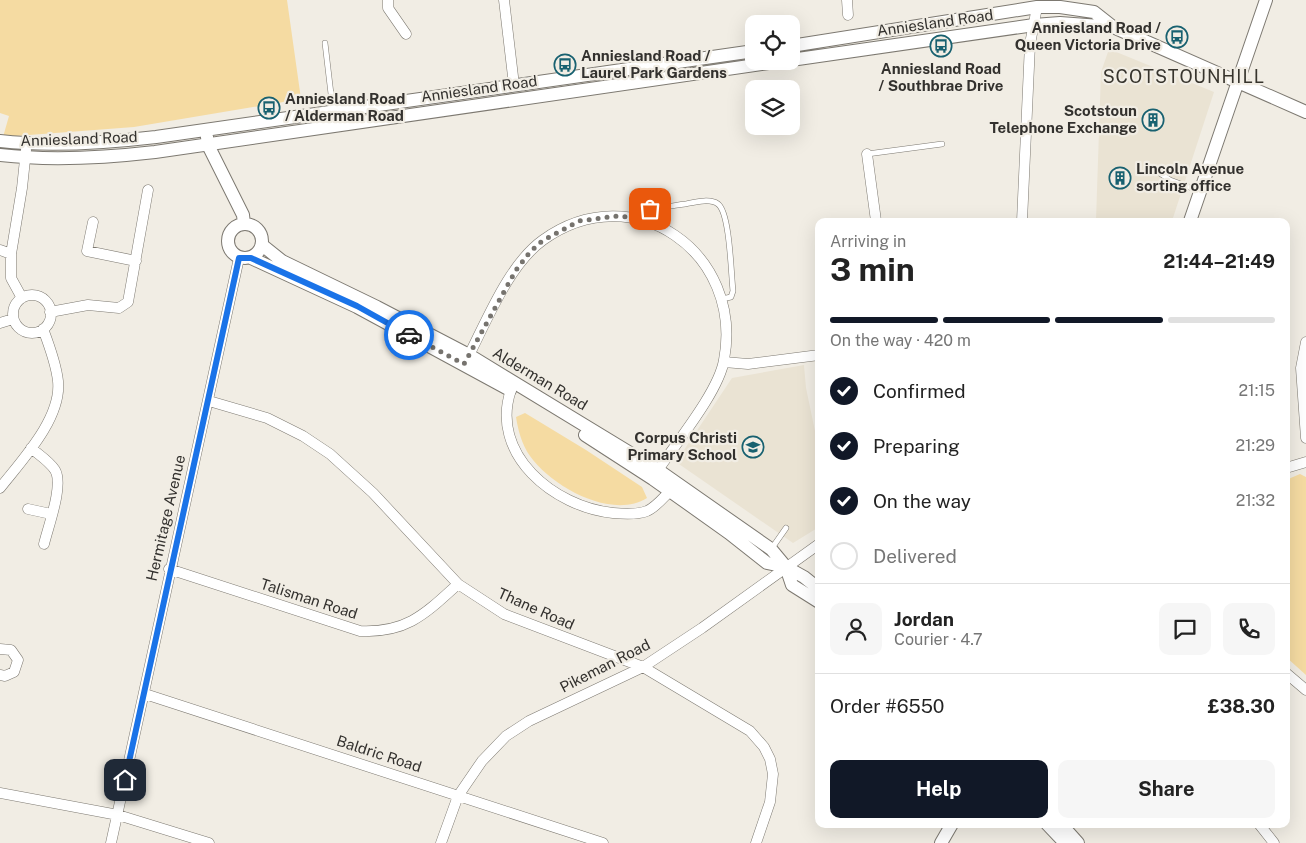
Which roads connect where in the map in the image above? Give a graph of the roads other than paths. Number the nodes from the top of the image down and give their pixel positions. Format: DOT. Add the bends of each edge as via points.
graph roads {
  1 [pos="388,0"];
  2 [pos="504,0"];
  3 [pos="847,0"];
  4 [pos="1266,0"];
  5 [pos="1038,4"];
  6 [pos="848,14"];
  7 [pos="1034,25"];
  8 [pos="1113,27"];
  9 [pos="406,34"];
  10 [pos="325,43"];
  11 [pos="800,44"];
  12 [pos="745,52"];
  13 [pos="800,59"];
  14 [pos="745,67"];
  15 [pos="617,70"];
  16 [pos="1238,81"];
  17 [pos="514,85"];
  18 [pos="620,85"];
  19 [pos="333,111"];
  20 [pos="1306,112"];
  21 [pos="205,129"];
  22 [pos="0,141"];
  23 [pos="26,144"];
  24 [pos="942,144"];
  25 [pos="208,145"];
  26 [pos="867,154"];
  27 [pos="0,155"];
  28 [pos="26,158"];
  29 [pos="1152,168"];
  30 [pos="148,190"];
  31 [pos="1201,191"];
  32 [pos="638,218"];
  33 [pos="876,218"];
  34 [pos="1022,218"];
  35 [pos="1191,218"];
  36 [pos="93,222"];
  37 [pos="244,224"];
  38 [pos="262,245"];
  39 [pos="0,250"];
  40 [pos="11,254"];
  41 [pos="245,258"];
  42 [pos="136,261"];
  43 [pos="22,298"];
  44 [pos="722,299"];
  45 [pos="50,312"];
  46 [pos="14,319"];
  47 [pos="0,322"];
  48 [pos="43,329"];
  49 [pos="1306,342"];
  50 [pos="815,356"];
  51 [pos="466,359"];
  52 [pos="724,362"];
  53 [pos="510,390"];
  54 [pos="209,401"];
  55 [pos="1306,438"];
  56 [pos="31,448"];
  57 [pos="1306,462"];
  58 [pos="1290,467"];
  59 [pos="658,470"];
  60 [pos="0,488"];
  61 [pos="670,491"];
  62 [pos="28,509"];
  63 [pos="51,514"];
  64 [pos="786,528"];
  65 [pos="44,544"];
  66 [pos="815,547"];
  67 [pos="771,549"];
  68 [pos="786,567"];
  69 [pos="170,569"];
  70 [pos="458,584"];
  71 [pos="815,587"];
  72 [pos="815,599"];
  73 [pos="0,649"];
  74 [pos="643,667"];
  75 [pos="0,675"];
  76 [pos="1290,676"];
  77 [pos="1306,690"];
  78 [pos="145,694"];
  79 [pos="0,793"];
  80 [pos="458,796"];
  81 [pos="118,815"];
  82 [pos="950,828"];
  83 [pos="1051,828"];
  84 [pos="1065,828"];
  85 [pos="1262,828"];
  86 [pos="111,843"];
  87 [pos="209,843"];
  88 [pos="441,843"];
  89 [pos="603,843"];
  90 [pos="756,843"];
  91 [pos="941,843"];
  92 [pos="1065,843"];
  93 [pos="1078,843"];
  94 [pos="1274,843"];
  1 -- 9 [label="street" via="388,8"];
  2 -- 17 [label="street"];
  3 -- 6 [label="street"];
  4 -- 16 [label="street"];
  5 -- 7 [label="street"];
  5 -- 8 [label="street, Anniesland Road" via="1094,12"];
  5 -- 11 [label="street, Anniesland Road"];
  7 -- 8 [label="street, Anniesland Road" via="1060,23"];
  7 -- 13 [label="street, Anniesland Road"];
  7 -- 34 [label="street" via="1030,44"];
  8 -- 16 [label="street, Anniesland Road"];
  10 -- 19 [label="lane"];
  12 -- 15 [label="street, Anniesland Road"];
  14 -- 18 [label="street, Anniesland Road"];
  15 -- 17 [label="street, Anniesland Road"];
  15 -- 18 [label="street"];
  16 -- 20 [label="street, Anniesland Road"];
  16 -- 31 [label="street"];
  17 -- 19 [label="street, Anniesland Road"];
  18 -- 25 [label="street, Anniesland Road"];
  19 -- 21 [label="street, Anniesland Road"];
  21 -- 23 [label="street, Anniesland Road" via="112,142"];
  21 -- 25 [label="street, Alderman Road"];
  22 -- 23 [label="street, Anniesland Road"];
  23 -- 28 [label="street"];
  24 -- 26 [label="lane"];
  25 -- 28 [label="street, Anniesland Road" via="108,157"];
  25 -- 37 [label="street, Alderman Road" via="243,215"];
  26 -- 33 [label="street"];
  27 -- 28 [label="street, Anniesland Road"];
  28 -- 40 [label="street"];
  29 -- 31 [label="lane" via="1170,180"];
  30 -- 42 [label="street"];
  31 -- 35 [label="street"];
  32 -- 44 [label="street" via="664,228 691,246"];
  32 -- 44 [label="lane" via="650,209 707,201 718,204 723,209 726,224 733,291 732,297"];
  32 -- 51 [label="street" via="617,216 579,221 542,241 516,270"];
  36 -- 42 [label="street" via="87,251"];
  37 -- 38 [label="street, Alderman Road" via="258,230"];
  37 -- 41 [label="street" via="233,229 227,239 230,251"];
  38 -- 41 [label="street" via="256,255"];
  38 -- 51 [label="street, Alderman Road" via="282,261 377,307"];
  39 -- 40 [label="street"];
  40 -- 43 [label="street" via="11,278"];
  41 -- 51 [label="street, Alderman Road" via="357,306"];
  41 -- 54 [label="street, Hermitage Avenue"];
  42 -- 45 [label="street" via="128,302 119,308 88,305"];
  43 -- 45 [label="street" via="28,295 40,297"];
  43 -- 46 [label="street" via="14,307"];
  44 -- 52 [label="street" via="726,321"];
  45 -- 48 [label="street" via="49,321"];
  46 -- 47 [label="street"];
  46 -- 48 [label="street" via="26,332"];
  48 -- 56 [label="street" via="58,382 56,402 47,424"];
  49 -- 55 [label="street" via="1301,368"];
  50 -- 52 [label="street" via="748,364"];
  51 -- 53 [label="street, Alderman Road"];
  51 -- 59 [label="street, Alderman Road"];
  52 -- 59 [label="street" via="709,394"];
  53 -- 61 [label="street, Alderman Road"];
  53 -- 61 [label="street, Alderman Road" via="505,415 513,444 530,473 553,493 585,508 621,514 646,511"];
  54 -- 69 [label="street, Hermitage Avenue"];
  54 -- 70 [label="street, Thane Road" via="267,418 330,454 372,493"];
  56 -- 60 [label="street"];
  56 -- 63 [label="street" via="55,471 58,491"];
  57 -- 58 [label="street"];
  59 -- 67 [label="street, Alderman Road"];
  61 -- 68 [label="street, Alderman Road" via="767,563"];
  62 -- 63 [label="street"];
  63 -- 65 [label="street"];
  64 -- 67 [label="lane"];
  66 -- 68 [label="street, Pikeman Road"];
  67 -- 68 [label="street, Alderman Road"];
  68 -- 71 [label="street, Alderman Road"];
  68 -- 72 [label="street, Alderman Road" via="792,585"];
  68 -- 74 [label="street, Pikeman Road"];
  69 -- 70 [label="street, Talisman Road" via="360,631 374,632 407,625"];
  69 -- 78 [label="street, Hermitage Avenue"];
  70 -- 74 [label="street, Thane Road" via="504,614"];
  73 -- 75 [label="street" via="11,650 18,660 14,672"];
  74 -- 80 [label="street, Pikeman Road" via="529,721 506,736 482,761"];
  74 -- 90 [label="street, Thane Road" via="736,721 764,747 770,758 773,786"];
  76 -- 77 [label="street"];
  78 -- 80 [label="street, Baldric Road"];
  78 -- 81 [label="street, Hermitage Avenue"];
  79 -- 81 [label="street"];
  80 -- 88 [label="street, Pikeman Road"];
  80 -- 89 [label="street, Baldric Road"];
  81 -- 86 [label="street, Hermitage Avenue"];
  81 -- 87 [label="street"];
  82 -- 91 [label="street"];
  83 -- 92 [label="street"];
  84 -- 93 [label="street"];
  85 -- 94 [label="street"];
}
